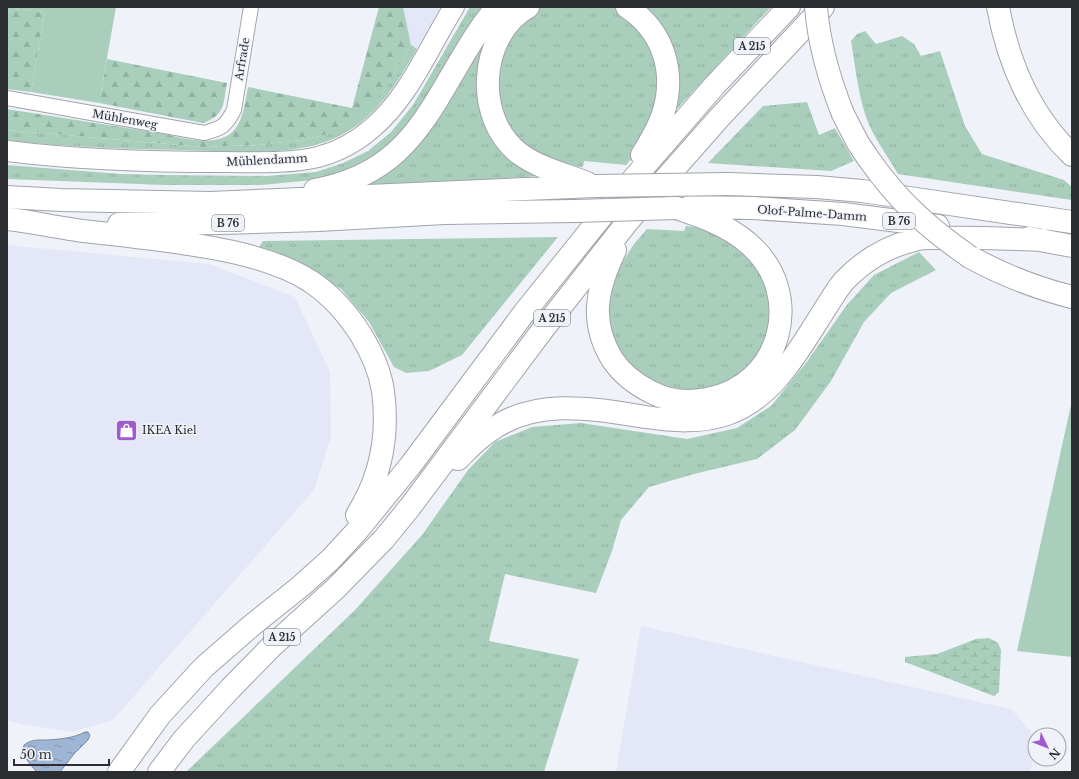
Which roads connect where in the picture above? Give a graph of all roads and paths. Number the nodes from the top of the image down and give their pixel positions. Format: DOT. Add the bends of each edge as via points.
graph roads {
  1 [pos="252,7"];
  2 [pos="454,7"];
  3 [pos="498,7"];
  4 [pos="528,7"];
  5 [pos="627,7"];
  6 [pos="789,7"];
  7 [pos="816,7"];
  8 [pos="823,7"];
  9 [pos="998,7"];
  10 [pos="7,98"];
  11 [pos="234,110"];
  12 [pos="7,151"];
  13 [pos="1072,155"];
  14 [pos="595,186"];
  15 [pos="7,197"];
  16 [pos="243,202"];
  17 [pos="609,207"];
  18 [pos="703,212"];
  19 [pos="10,219"];
  20 [pos="629,220"];
  21 [pos="1072,222"];
  22 [pos="1043,240"];
  23 [pos="1072,246"];
  24 [pos="1072,298"];
  25 [pos="410,507"];
  26 [pos="330,560"];
  27 [pos="120,772"];
  28 [pos="159,772"];
  1 -- 11 [label="street, Arfrade"];
  2 -- 12 [label="street, Mühlendamm" via="409,84 385,117 358,139 323,155 289,161 192,162 79,158"];
  3 -- 16 [label="highway" via="471,41 421,125 395,154 368,172 344,182 320,189"];
  4 -- 14 [label="highway" via="501,34 494,48 488,69 491,113 503,135 519,153 534,163"];
  5 -- 17 [label="highway" via="643,20 660,43 669,84 663,114 653,136"];
  6 -- 17 [label="highway, A 215" via="715,85"];
  7 -- 24 [label="highway, bridge" via="825,61 843,114 858,143 890,188 913,213 970,257 1017,280"];
  8 -- 20 [label="highway, A 215" via="719,118"];
  9 -- 13 [label="highway" via="1008,50 1026,93 1050,131"];
  10 -- 11 [label="street, Mühlenweg" via="204,133 227,123"];
  14 -- 16 [label="highway, B 76"];
  14 -- 21 [label="highway, B 76, bridge" via="802,186 862,191"];
  15 -- 16 [label="highway, B 76" via="162,203"];
  17 -- 26 [label="highway, A 215" via="524,312 390,491"];
  18 -- 19 [label="highway, B 76, bridge" via="676,208 444,213 221,223 114,224"];
  18 -- 20 [label="highway" via="748,242 757,251 777,284 781,309 773,349 754,375 729,393 697,401 666,399 638,386 616,364 601,337 598,321 600,287"];
  18 -- 22 [label="highway, Olof-Palme-Damm / B 76" via="753,208 843,214"];
  19 -- 26 [label="highway" via="189,245 256,258 299,275 331,297 368,347 380,376 386,416 385,441 375,481 368,499"];
  20 -- 25 [label="highway, A 215" via="544,328"];
  22 -- 23 [label="highway, Olof-Palme-Damm / B 76"];
  22 -- 25 [label="highway" via="959,237 916,239 884,250 860,266 843,282 791,362 761,395 747,404 728,414 707,419 668,421 583,408 532,411 505,421 478,440"];
  25 -- 28 [label="highway, A 215" via="384,539 219,700"];
  26 -- 27 [label="highway" via="204,667 160,715"];
}
